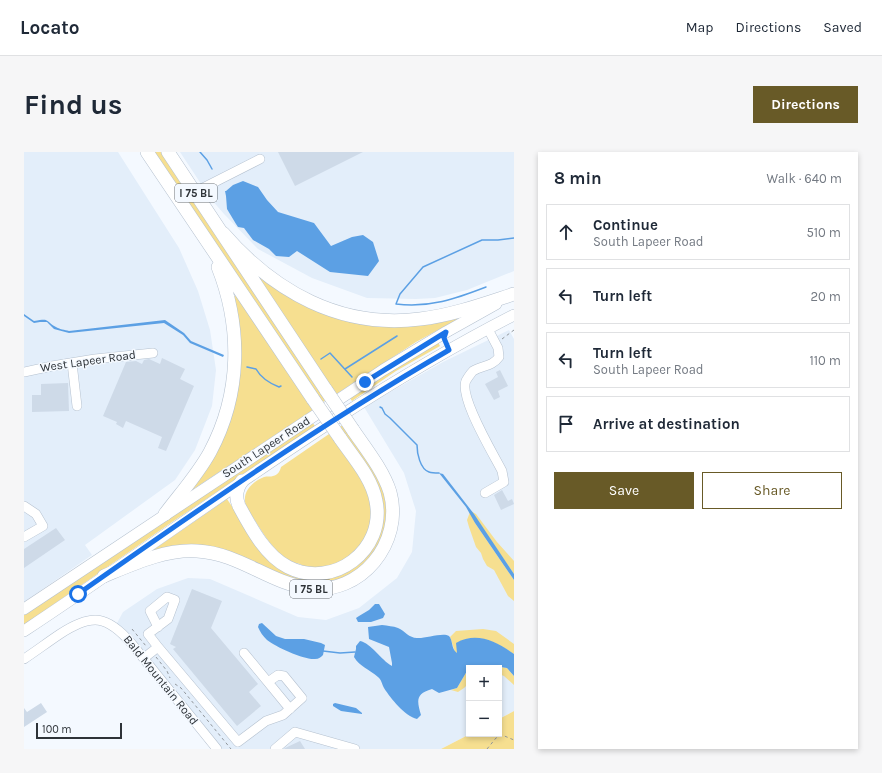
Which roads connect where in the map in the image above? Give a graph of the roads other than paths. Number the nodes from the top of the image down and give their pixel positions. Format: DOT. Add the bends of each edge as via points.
graph roads {
  1 [pos="147,152"];
  2 [pos="168,152"];
  3 [pos="260,159"];
  4 [pos="195,192"];
  5 [pos="223,233"];
  6 [pos="211,246"];
  7 [pos="514,294"];
  8 [pos="514,315"];
  9 [pos="488,329"];
  10 [pos="446,332"];
  11 [pos="449,350"];
  12 [pos="153,353"];
  13 [pos="72,363"];
  14 [pos="24,372"];
  15 [pos="76,406"];
  16 [pos="242,481"];
  17 [pos="485,493"];
  18 [pos="24,506"];
  19 [pos="165,514"];
  20 [pos="24,537"];
  21 [pos="104,576"];
  22 [pos="24,609"];
  23 [pos="158,627"];
  24 [pos="24,631"];
  25 [pos="155,649"];
  26 [pos="244,653"];
  27 [pos="144,658"];
  28 [pos="24,659"];
  29 [pos="268,682"];
  30 [pos="290,709"];
  31 [pos="217,749"];
  32 [pos="275,749"];
  33 [pos="355,749"];
  1 -- 6 [label="highway, I 75 BL"];
  2 -- 4 [label="highway, I 75 BL"];
  3 -- 4 [label="street"];
  4 -- 5 [label="highway, I 75 BL"];
  5 -- 7 [label="highway" via="248,260 281,286 301,298 349,315 385,320 419,319 455,312"];
  5 -- 21 [label="highway, I 75 BL, bridge" via="387,483 392,500 393,518 390,534 380,556 365,572 353,580 322,589 286,582 229,557 196,551 158,556"];
  6 -- 16 [label="highway, bridge" via="369,481 378,510 376,529 368,546 357,559 336,571 304,573 287,567 263,545 236,501 236,492"];
  6 -- 19 [label="highway, I 75 BL" via="225,285 233,320 236,348 232,388 225,415 209,453"];
  7 -- 10 [label="main road, South Lapeer Road"];
  8 -- 9 [label="main road, South Lapeer Road"];
  9 -- 11 [label="main road, South Lapeer Road"];
  9 -- 17 [label="street" via="498,348 499,357 496,362 473,371 465,381 464,390 469,406 502,470 504,482"];
  10 -- 11 [label="main road" via="444,338"];
  10 -- 19 [label="main road, South Lapeer Road" via="383,370"];
  11 -- 16 [label="main road, South Lapeer Road" via="348,410"];
  12 -- 13 [label="street, West Lapeer Road"];
  13 -- 14 [label="street, West Lapeer Road"];
  13 -- 15 [label="street"];
  16 -- 21 [label="main road, South Lapeer Road"];
  18 -- 20 [label="street" via="36,514 43,526"];
  19 -- 22 [label="main road, South Lapeer Road / I 75 BL"];
  21 -- 24 [label="main road, South Lapeer Road / I 75 BL"];
  23 -- 25 [label="street" via="148,634"];
  25 -- 27 [label="street"];
  25 -- 30 [label="street" via="238,742 266,721 283,715"];
  26 -- 29 [label="street"];
  27 -- 28 [label="street, Bald Mountain Road" via="118,629 108,623 87,620 73,626"];
  27 -- 31 [label="street, Bald Mountain Road"];
  29 -- 30 [label="street"];
  29 -- 30 [label="street" via="278,675 286,677 302,698"];
  32 -- 33 [label="street" via="295,732"];
}
